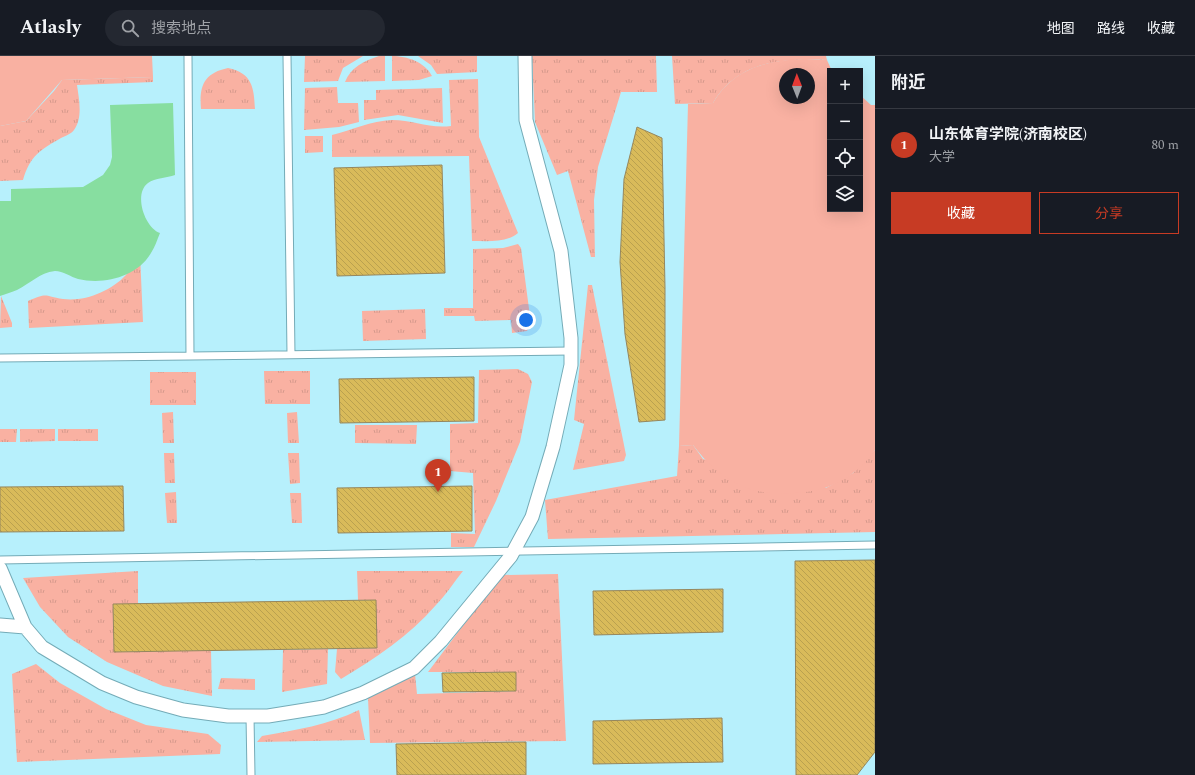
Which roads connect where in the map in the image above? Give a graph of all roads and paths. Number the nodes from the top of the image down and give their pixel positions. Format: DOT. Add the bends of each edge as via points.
graph roads {
  1 [pos="188,56"];
  2 [pos="287,56"];
  3 [pos="525,56"];
  4 [pos="571,351"];
  5 [pos="291,354"];
  6 [pos="190,356"];
  7 [pos="0,358"];
  8 [pos="875,545"];
  9 [pos="514,551"];
  10 [pos="0,560"];
  11 [pos="0,568"];
  12 [pos="0,625"];
  13 [pos="25,627"];
  14 [pos="250,716"];
  15 [pos="251,775"];
  1 -- 6 [label="lane"];
  2 -- 5 [label="lane"];
  3 -- 4 [label="street" via="526,120 561,251 568,300"];
  4 -- 5 [label="lane"];
  4 -- 9 [label="street" via="571,365 553,447 532,517"];
  5 -- 6 [label="lane"];
  6 -- 7 [label="lane"];
  8 -- 9 [label="lane"];
  9 -- 10 [label="lane"];
  9 -- 14 [label="street" via="441,641 414,668 363,693 324,707 268,716"];
  11 -- 13 [label="street"];
  12 -- 13 [label="street"];
  13 -- 14 [label="street" via="42,647 102,683 183,710"];
  14 -- 15 [label="lane"];
}
